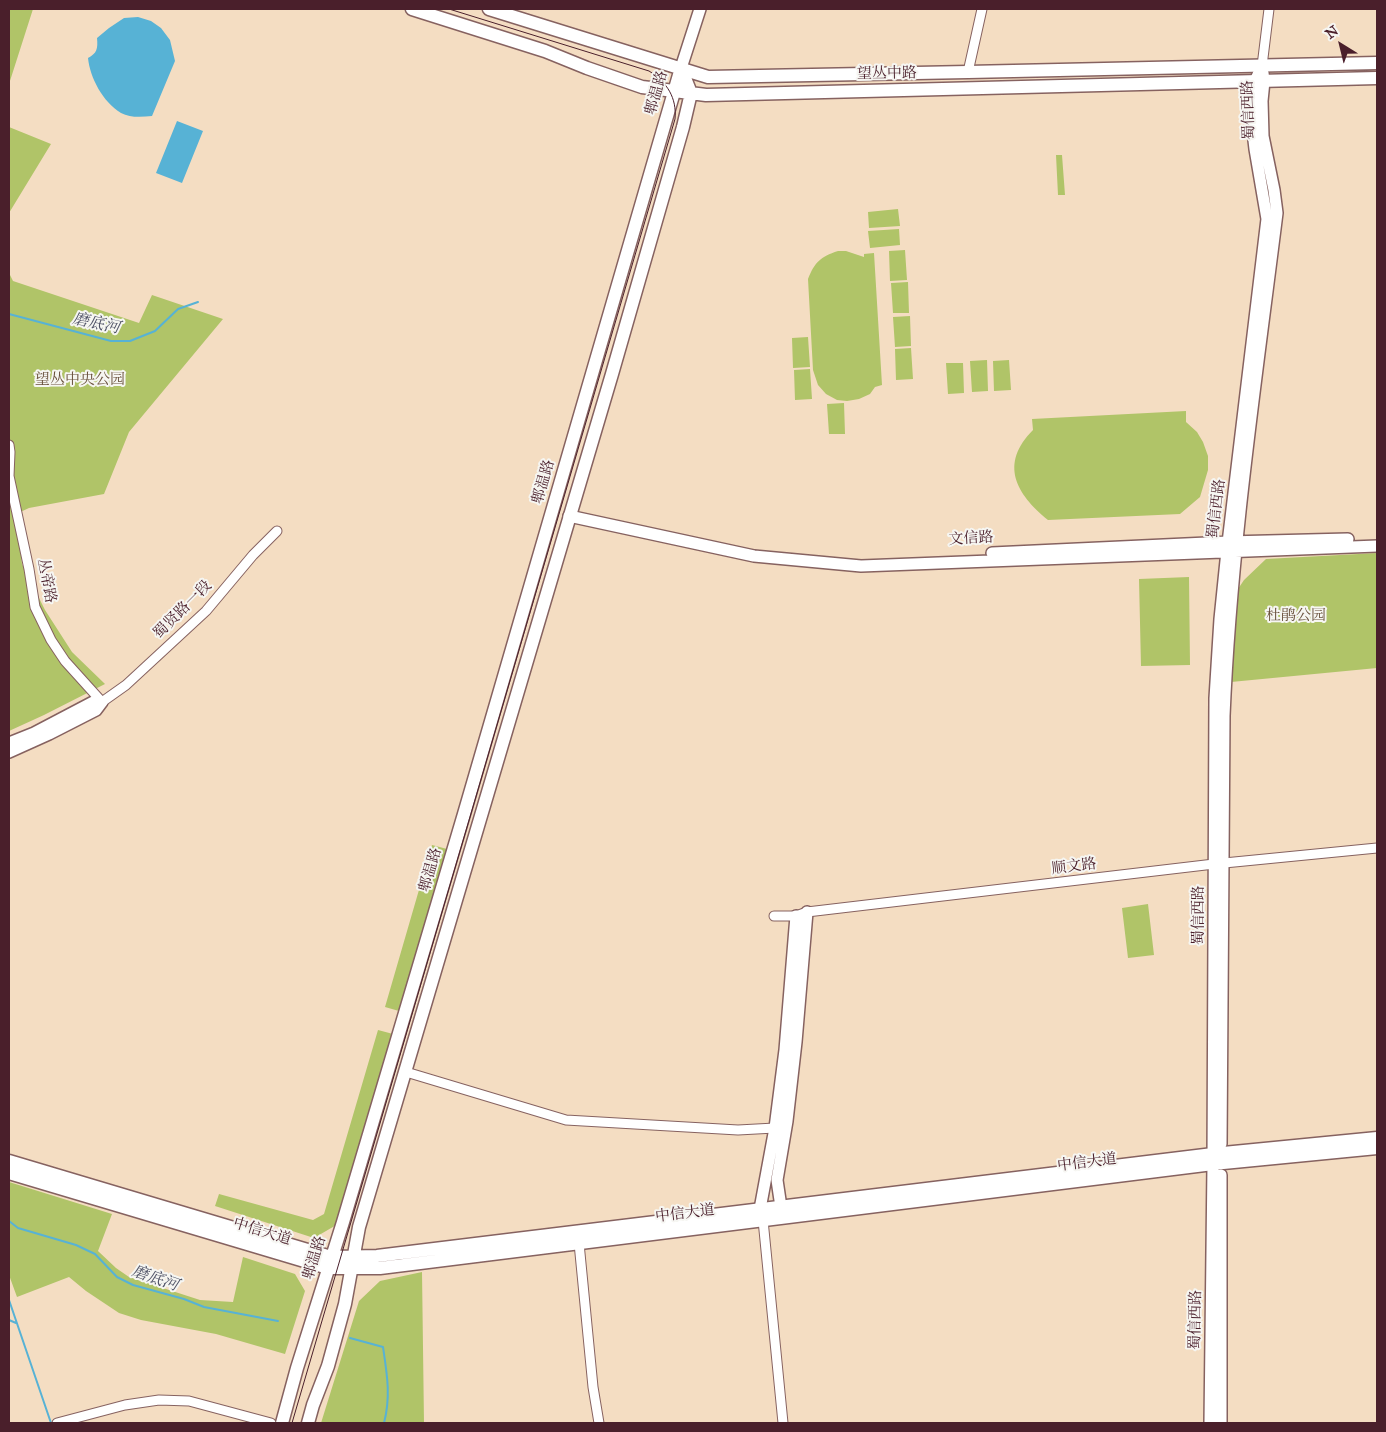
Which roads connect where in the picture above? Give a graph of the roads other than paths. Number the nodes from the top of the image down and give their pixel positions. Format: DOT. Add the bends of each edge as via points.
graph roads {
  1 [pos="412,9"];
  2 [pos="489,9"];
  3 [pos="700,9"];
  4 [pos="982,9"];
  5 [pos="1269,9"];
  6 [pos="1377,63"];
  7 [pos="1262,66"];
  8 [pos="681,68"];
  9 [pos="968,72"];
  10 [pos="1377,78"];
  11 [pos="1260,81"];
  12 [pos="675,91"];
  13 [pos="691,94"];
  14 [pos="9,445"];
  15 [pos="570,514"];
  16 [pos="277,531"];
  17 [pos="1377,538"];
  18 [pos="1377,546"];
  19 [pos="1232,547"];
  20 [pos="102,702"];
  21 [pos="9,743"];
  22 [pos="9,752"];
  23 [pos="1377,848"];
  24 [pos="1218,864"];
  25 [pos="807,912"];
  26 [pos="774,916"];
  27 [pos="796,916"];
  28 [pos="406,1072"];
  29 [pos="776,1128"];
  30 [pos="1377,1138"];
  31 [pos="1377,1148"];
  32 [pos="1217,1158"];
  33 [pos="9,1161"];
  34 [pos="9,1173"];
  35 [pos="780,1207"];
  36 [pos="762,1215"];
  37 [pos="578,1243"];
  38 [pos="352,1262"];
  39 [pos="330,1263"];
  40 [pos="62,1422"];
  41 [pos="270,1423"];
  42 [pos="282,1423"];
  43 [pos="308,1423"];
  44 [pos="599,1423"];
  45 [pos="783,1423"];
  46 [pos="1210,1423"];
  47 [pos="1221,1423"];
  1 -- 12 [label="main road, 望丛中路" via="545,51 642,87"];
  2 -- 8 [label="main road, 望丛中路"];
  3 -- 8 [label="street"];
  4 -- 9 [label="street"];
  5 -- 7 [label="street"];
  6 -- 7 [label="main road, 望丛中路"];
  7 -- 9 [label="main road, 望丛中路"];
  7 -- 11 [label="street, 蜀信西路"];
  8 -- 9 [label="main road, 望丛中路" via="708,77"];
  8 -- 12 [label="main road, 郫温路"];
  8 -- 13 [label="main road, 郫温路"];
  10 -- 11 [label="main road, 望丛中路"];
  11 -- 13 [label="main road, 望丛中路"];
  11 -- 19 [label="street, 蜀信西路" via="1252,98 1255,148 1267,219"];
  12 -- 13 [label="main road, 望丛中路"];
  12 -- 39 [label="main road, 郫温路"];
  13 -- 15 [label="main road"];
  14 -- 20 [label="street, 丛帝路" via="9,476 35,607 65,662"];
  15 -- 19 [label="street" via="754,556 861,566"];
  15 -- 28 [label="main road"];
  16 -- 20 [label="street, 蜀贤路一段" via="206,611 126,685"];
  17 -- 19 [label="street"];
  18 -- 19 [label="street"];
  19 -- 24 [label="street, 蜀信西路" via="1220,619 1215,698"];
  20 -- 21 [label="street, 蜀贤路一段" via="95,701"];
  20 -- 22 [label="street, 蜀贤路一段" via="96,710"];
  23 -- 24 [label="street, 顺文路"];
  24 -- 25 [label="street, 顺文路"];
  24 -- 32 [label="street, 蜀信西路"];
  25 -- 27 [label="street, 顺文路"];
  25 -- 35 [label="street" via="795,1050 777,1180"];
  26 -- 27 [label="street, 顺文路"];
  27 -- 29 [label="street"];
  28 -- 29 [label="street" via="566,1120 738,1130"];
  28 -- 38 [label="main road" via="359,1228"];
  29 -- 36 [label="street"];
  30 -- 32 [label="main road, 中信大道"];
  31 -- 32 [label="main road, 中信大道"];
  32 -- 35 [label="main road, 中信大道"];
  32 -- 36 [label="main road, 中信大道"];
  32 -- 46 [label="street, 蜀信西路"];
  32 -- 47 [label="street, 蜀信西路"];
  33 -- 39 [label="main road, 中信大道"];
  34 -- 39 [label="main road, 中信大道"];
  35 -- 36 [label="main road, 中信大道"];
  36 -- 37 [label="main road, 中信大道"];
  36 -- 38 [label="main road, 中信大道" via="387,1255"];
  36 -- 45 [label="street"];
  37 -- 38 [label="main road, 中信大道" via="380,1268"];
  37 -- 44 [label="street"];
  38 -- 39 [label="main road, 中信大道"];
  38 -- 43 [label="main road" via="343,1313"];
  39 -- 42 [label="main road, 郫温路"];
  40 -- 41 [label="street" via="125,1405 159,1400 189,1401"];
}
